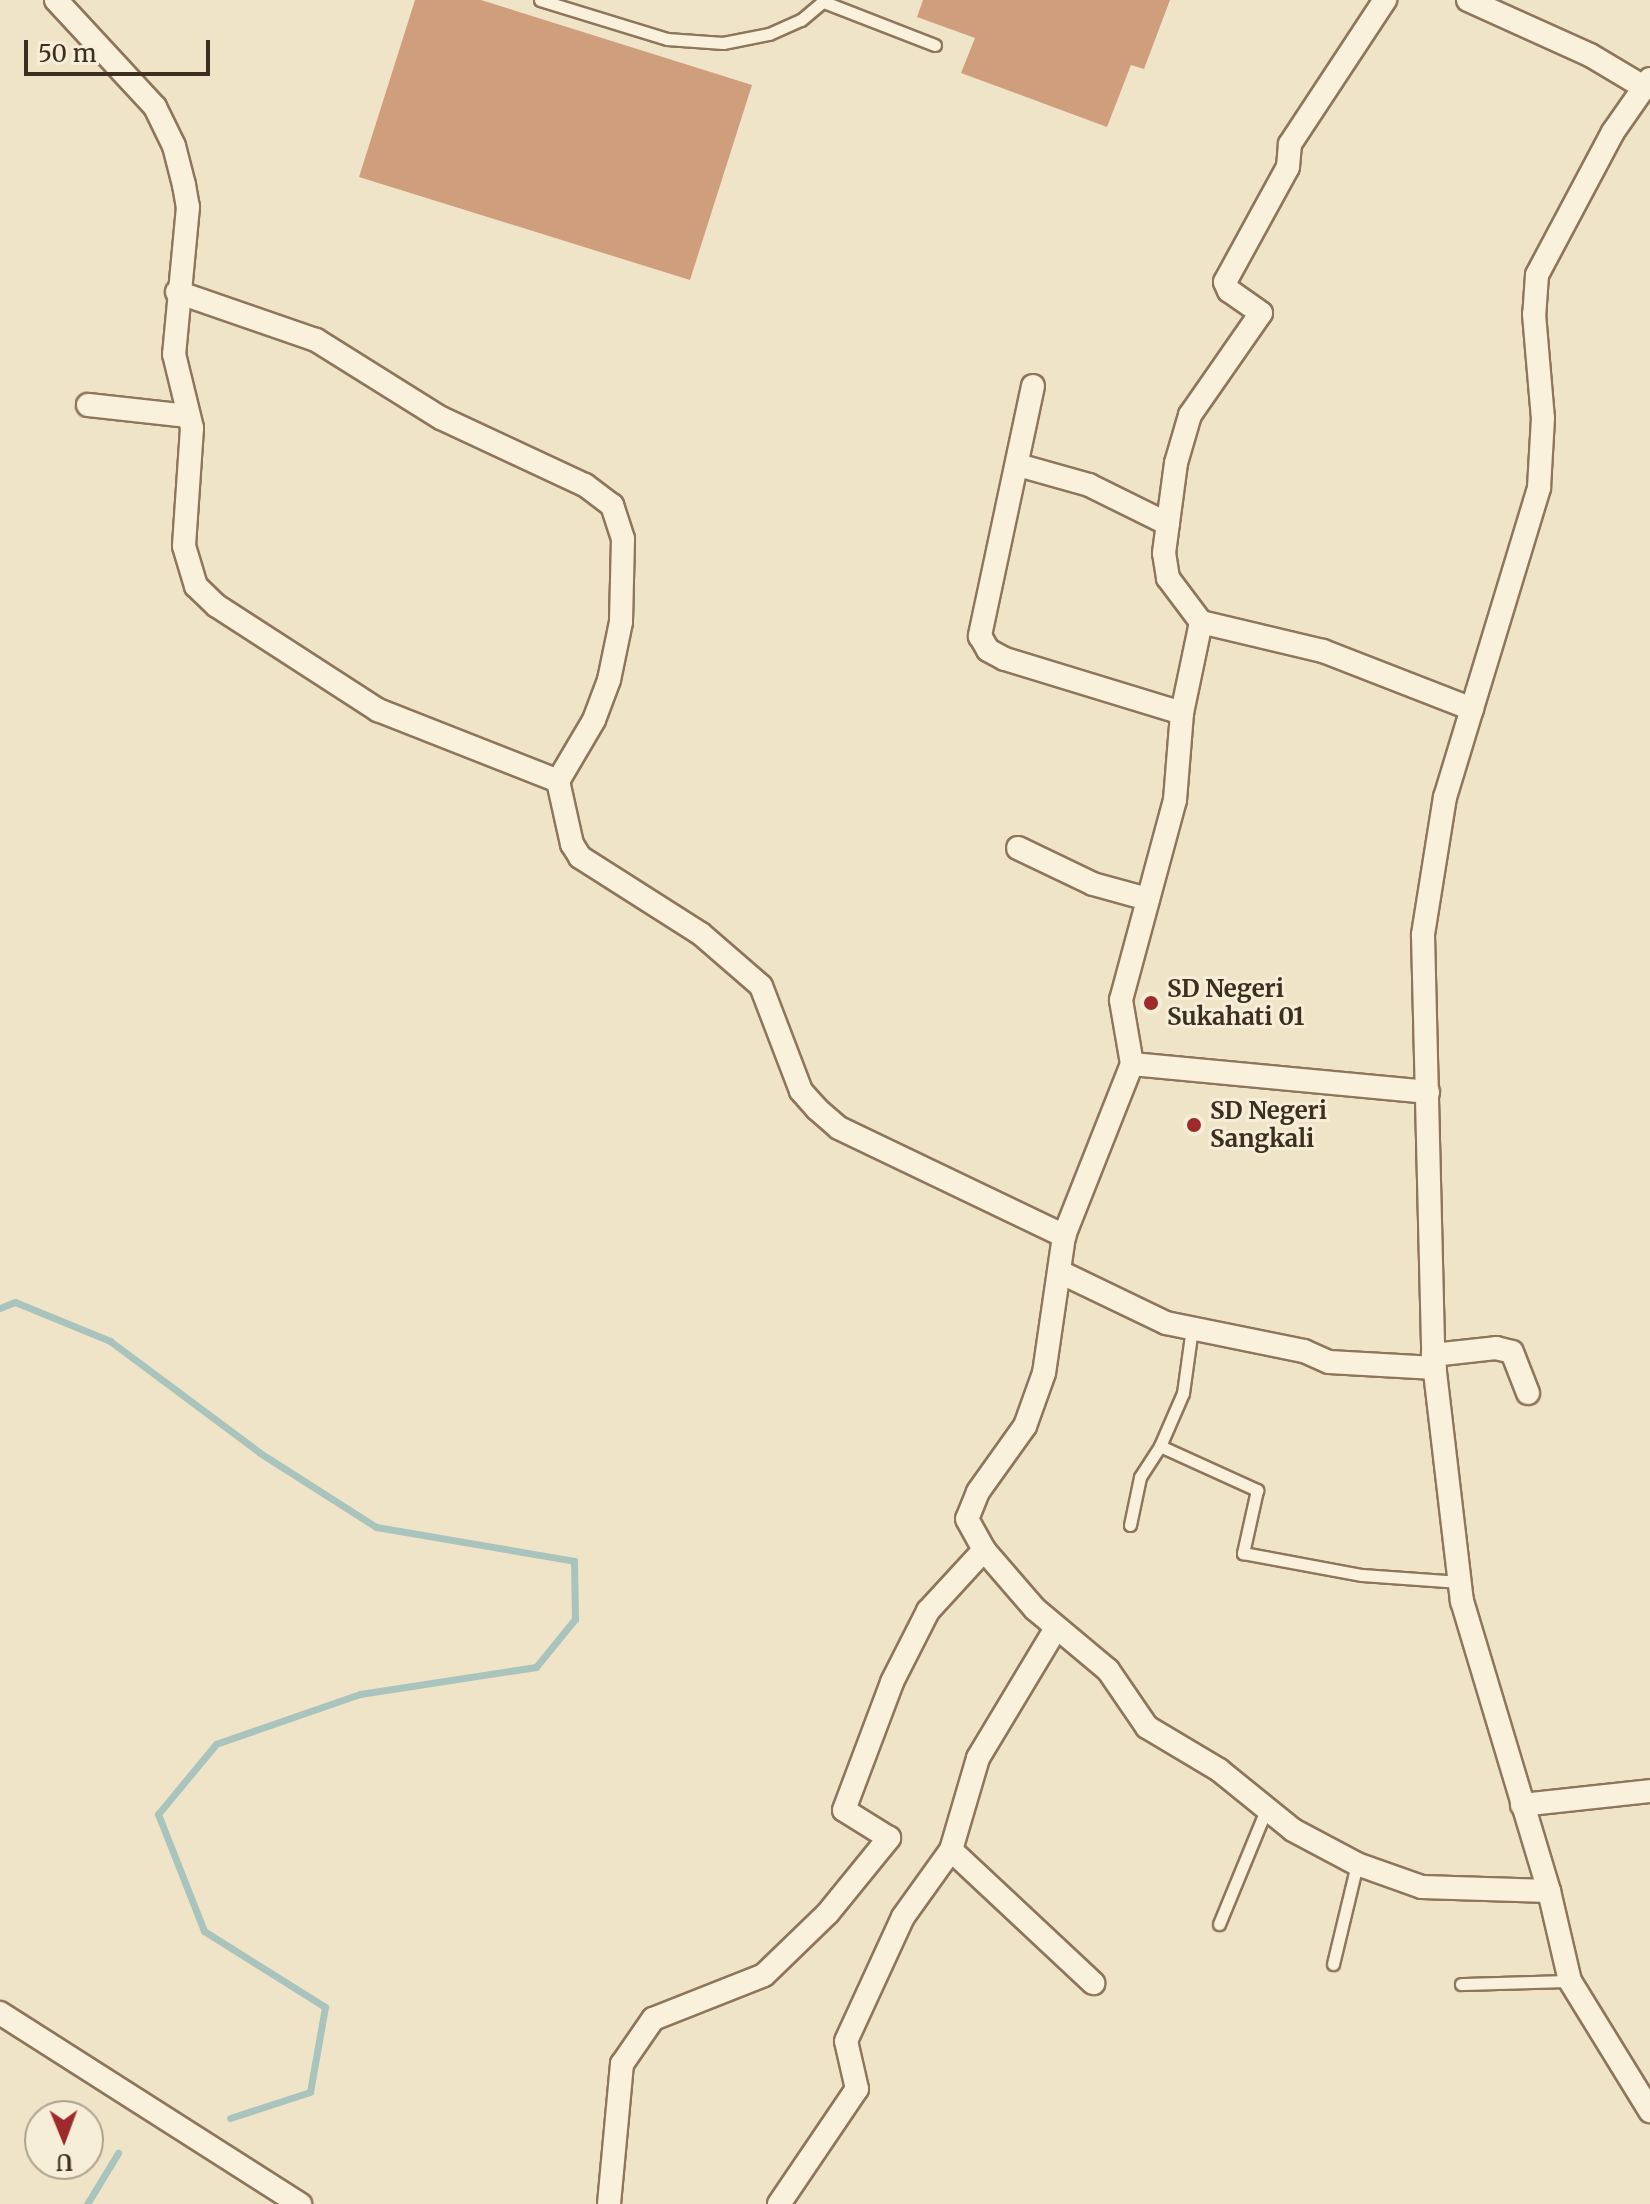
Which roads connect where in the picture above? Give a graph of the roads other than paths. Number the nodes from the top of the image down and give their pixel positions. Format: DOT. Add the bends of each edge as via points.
graph roads {
  1 [pos="56,0"];
  2 [pos="540,0"];
  3 [pos="1385,0"];
  4 [pos="1468,0"];
  5 [pos="825,1"];
  6 [pos="935,45"];
  7 [pos="1646,83"];
  8 [pos="177,292"];
  9 [pos="1033,386"];
  10 [pos="88,405"];
  11 [pos="188,416"];
  12 [pos="1018,465"];
  13 [pos="1168,524"];
  14 [pos="1201,622"];
  15 [pos="1472,709"];
  16 [pos="1182,713"];
  17 [pos="558,781"];
  18 [pos="1018,848"];
  19 [pos="1148,899"];
  20 [pos="1132,1064"];
  21 [pos="1428,1092"];
  22 [pos="1064,1236"];
  23 [pos="1060,1272"];
  24 [pos="1192,1328"];
  25 [pos="1434,1361"];
  26 [pos="1528,1393"];
  27 [pos="1160,1446"];
  28 [pos="1130,1525"];
  29 [pos="984,1550"];
  30 [pos="1460,1582"];
  31 [pos="1056,1628"];
  32 [pos="1650,1791"];
  33 [pos="1522,1805"];
  34 [pos="1266,1810"];
  35 [pos="951,1850"];
  36 [pos="1357,1864"];
  37 [pos="1549,1891"];
  38 [pos="1219,1924"];
  39 [pos="1333,1964"];
  40 [pos="1570,1981"];
  41 [pos="1093,1983"];
  42 [pos="1461,1984"];
  43 [pos="0,2013"];
  44 [pos="1650,2111"];
  45 [pos="300,2204"];
  46 [pos="609,2204"];
  47 [pos="779,2204"];
  1 -- 8 [label="street" via="137,82 166,125 188,207"];
  2 -- 5 [label="lane" via="667,39 723,43 769,34"];
  3 -- 13 [label="street" via="1290,144 1288,167 1225,282 1229,291 1261,313 1190,415"];
  4 -- 7 [label="street"];
  5 -- 6 [label="lane"];
  7 -- 15 [label="street" via="1537,275 1533,292 1542,465"];
  8 -- 11 [label="street" via="175,373"];
  8 -- 17 [label="street" via="316,340 441,418 585,485 612,505 623,539 621,622 594,720"];
  9 -- 12 [label="street"];
  10 -- 11 [label="street"];
  11 -- 17 [label="street" via="192,428 184,546 196,586 217,606 378,710"];
  12 -- 13 [label="street" via="1089,485"];
  12 -- 16 [label="street" via="982,619 980,636 988,650"];
  13 -- 14 [label="street" via="1168,578"];
  14 -- 15 [label="street" via="1323,651"];
  14 -- 16 [label="street"];
  15 -- 21 [label="street" via="1437,832 1423,935"];
  16 -- 19 [label="street" via="1175,800"];
  17 -- 22 [label="street" via="572,844 580,857 701,934 761,986 801,1091 817,1109 839,1128"];
  18 -- 19 [label="street" via="1093,884"];
  19 -- 20 [label="street" via="1121,1000"];
  20 -- 21 [label="street"];
  20 -- 22 [label="street"];
  21 -- 25 [label="street"];
  22 -- 23 [label="street"];
  23 -- 24 [label="street" via="1166,1323"];
  23 -- 29 [label="street" via="1044,1373 1025,1426 969,1508 970,1529"];
  24 -- 25 [label="street" via="1304,1351 1329,1362"];
  24 -- 27 [label="lane" via="1183,1393"];
  25 -- 26 [label="street" via="1496,1348 1512,1352"];
  25 -- 30 [label="street"];
  27 -- 28 [label="lane" via="1140,1477"];
  27 -- 30 [label="lane" via="1257,1490 1243,1553 1362,1575"];
  29 -- 31 [label="street"];
  29 -- 46 [label="street" via="928,1611 892,1682 844,1810 889,1838 828,1913 764,1975 653,2019 622,2064"];
  30 -- 33 [label="street" via="1481,1676"];
  31 -- 34 [label="street" via="1108,1670 1147,1727 1219,1770"];
  31 -- 35 [label="street" via="978,1758"];
  32 -- 33 [label="street"];
  33 -- 37 [label="street"];
  34 -- 36 [label="street"];
  34 -- 38 [label="lane"];
  35 -- 41 [label="street"];
  35 -- 47 [label="street" via="903,1917 846,2041 857,2089"];
  36 -- 37 [label="street" via="1422,1887"];
  36 -- 39 [label="lane"];
  37 -- 40 [label="street"];
  40 -- 42 [label="lane"];
  40 -- 44 [label="street"];
  43 -- 45 [label="street"];
}
